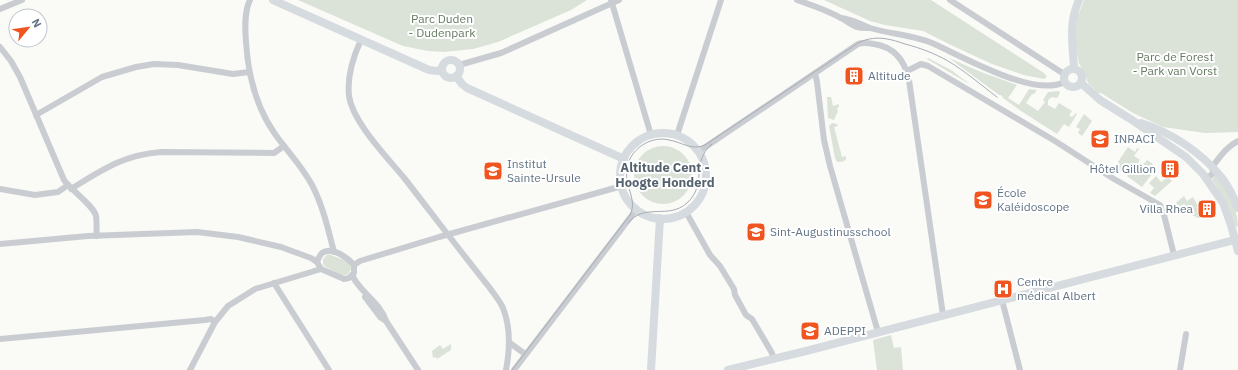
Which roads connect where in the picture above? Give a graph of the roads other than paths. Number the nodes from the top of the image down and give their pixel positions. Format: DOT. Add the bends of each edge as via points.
graph roads {
  1 [pos="22,0"];
  2 [pos="250,0"];
  3 [pos="273,0"];
  4 [pos="619,0"];
  5 [pos="721,0"];
  6 [pos="797,0"];
  7 [pos="950,0"];
  8 [pos="1079,0"];
  9 [pos="611,1"];
  10 [pos="0,9"];
  11 [pos="361,40"];
  12 [pos="0,47"];
  13 [pos="459,65"];
  14 [pos="1074,69"];
  15 [pos="441,70"];
  16 [pos="907,71"];
  17 [pos="249,72"];
  18 [pos="815,74"];
  19 [pos="456,76"];
  20 [pos="1064,78"];
  21 [pos="1081,83"];
  22 [pos="36,114"];
  23 [pos="1132,120"];
  24 [pos="651,135"];
  25 [pos="676,135"];
  26 [pos="1238,141"];
  27 [pos="284,146"];
  28 [pos="698,152"];
  29 [pos="624,159"];
  30 [pos="1212,167"];
  31 [pos="1206,177"];
  32 [pos="622,186"];
  33 [pos="70,187"];
  34 [pos="0,189"];
  35 [pos="1238,208"];
  36 [pos="636,210"];
  37 [pos="686,212"];
  38 [pos="660,218"];
  39 [pos="448,235"];
  40 [pos="97,236"];
  41 [pos="1237,240"];
  42 [pos="0,244"];
  43 [pos="1238,251"];
  44 [pos="334,252"];
  45 [pos="1174,255"];
  46 [pos="317,262"];
  47 [pos="354,265"];
  48 [pos="321,269"];
  49 [pos="352,275"];
  50 [pos="344,279"];
  51 [pos="274,283"];
  52 [pos="1002,300"];
  53 [pos="943,315"];
  54 [pos="386,321"];
  55 [pos="215,322"];
  56 [pos="878,332"];
  57 [pos="1186,334"];
  58 [pos="0,339"];
  59 [pos="510,343"];
  60 [pos="526,354"];
  61 [pos="773,358"];
  62 [pos="758,366"];
  63 [pos="190,370"];
  64 [pos="330,370"];
  65 [pos="418,370"];
  66 [pos="506,370"];
  67 [pos="514,370"];
  68 [pos="651,370"];
  69 [pos="728,370"];
  70 [pos="1020,370"];
  71 [pos="1180,370"];
  1 -- 10 [label="street"];
  2 -- 17 [label="street" via="246,20"];
  3 -- 11 [label="main road"];
  4 -- 9 [label="street"];
  5 -- 25 [label="street"];
  6 -- 20 [label="street" via="870,28 932,43 1016,80 1042,86 1056,85"];
  7 -- 20 [label="street"];
  8 -- 14 [label="main road" via="1072,24"];
  9 -- 13 [label="street" via="501,53"];
  9 -- 24 [label="street"];
  11 -- 15 [label="main road" via="428,70"];
  11 -- 39 [label="street" via="350,74 349,97 357,116"];
  12 -- 22 [label="street" via="17,70"];
  13 -- 15 [label="main road" via="448,60"];
  13 -- 19 [label="main road" via="460,70"];
  14 -- 20 [label="main road" via="1068,70"];
  14 -- 21 [label="main road" via="1080,71"];
  15 -- 19 [label="main road" via="446,77"];
  16 -- 18 [label="street" via="894,52 885,46 862,43"];
  16 -- 45 [label="street" via="921,64 928,66 1160,205"];
  16 -- 53 [label="street"];
  17 -- 22 [label="street" via="233,74 178,65 136,66 102,77"];
  17 -- 27 [label="street" via="258,102"];
  18 -- 28 [label="street"];
  18 -- 56 [label="street" via="830,166"];
  19 -- 29 [label="main road" via="467,88"];
  20 -- 21 [label="main road" via="1068,86 1074,87"];
  21 -- 23 [label="main road" via="1100,100"];
  22 -- 33 [label="street" via="64,180"];
  23 -- 30 [label="main road" via="1164,132 1197,153"];
  23 -- 31 [label="main road" via="1186,157"];
  24 -- 25 [label="main road"];
  24 -- 29 [label="main road" via="635,144"];
  25 -- 28 [label="main road" via="690,143"];
  26 -- 30 [label="street" via="1222,154"];
  27 -- 33 [label="street" via="274,153 146,153 110,165"];
  27 -- 44 [label="street" via="313,186 323,209"];
  28 -- 37 [label="main road" via="705,168 705,184 701,196"];
  29 -- 32 [label="main road" via="621,170"];
  30 -- 31 [label="street" via="1213,173"];
  30 -- 35 [label="main road" via="1224,181"];
  31 -- 41 [label="main road" via="1228,215"];
  32 -- 36 [label="main road" via="628,201"];
  32 -- 39 [label="street"];
  33 -- 34 [label="street" via="58,192 35,195"];
  33 -- 40 [label="street" via="93,210 96,216"];
  36 -- 38 [label="main road"];
  36 -- 60 [label="street"];
  37 -- 38 [label="main road" via="674,217"];
  37 -- 61 [label="street"];
  38 -- 68 [label="main road"];
  39 -- 47 [label="street"];
  39 -- 59 [label="street" via="503,308"];
  40 -- 42 [label="street"];
  40 -- 46 [label="street" via="197,232 223,234 281,247"];
  41 -- 43 [label="main road"];
  41 -- 45 [label="main road"];
  44 -- 46 [label="street" via="321,254"];
  44 -- 47 [label="street" via="350,260"];
  45 -- 52 [label="main road"];
  46 -- 48 [label="street"];
  47 -- 49 [label="street"];
  48 -- 50 [label="street"];
  48 -- 51 [label="street"];
  49 -- 50 [label="street"];
  49 -- 54 [label="street" via="374,300"];
  50 -- 54 [label="street" via="354,286"];
  51 -- 55 [label="street" via="243,295 228,306"];
  51 -- 64 [label="street"];
  52 -- 53 [label="main road"];
  52 -- 70 [label="street"];
  53 -- 56 [label="main road"];
  54 -- 65 [label="street"];
  55 -- 58 [label="street" via="205,320"];
  55 -- 63 [label="street"];
  56 -- 61 [label="main road"];
  57 -- 71 [label="street"];
  59 -- 60 [label="street"];
  59 -- 66 [label="street"];
  60 -- 67 [label="street"];
  61 -- 62 [label="main road"];
  62 -- 69 [label="main road"];
}
